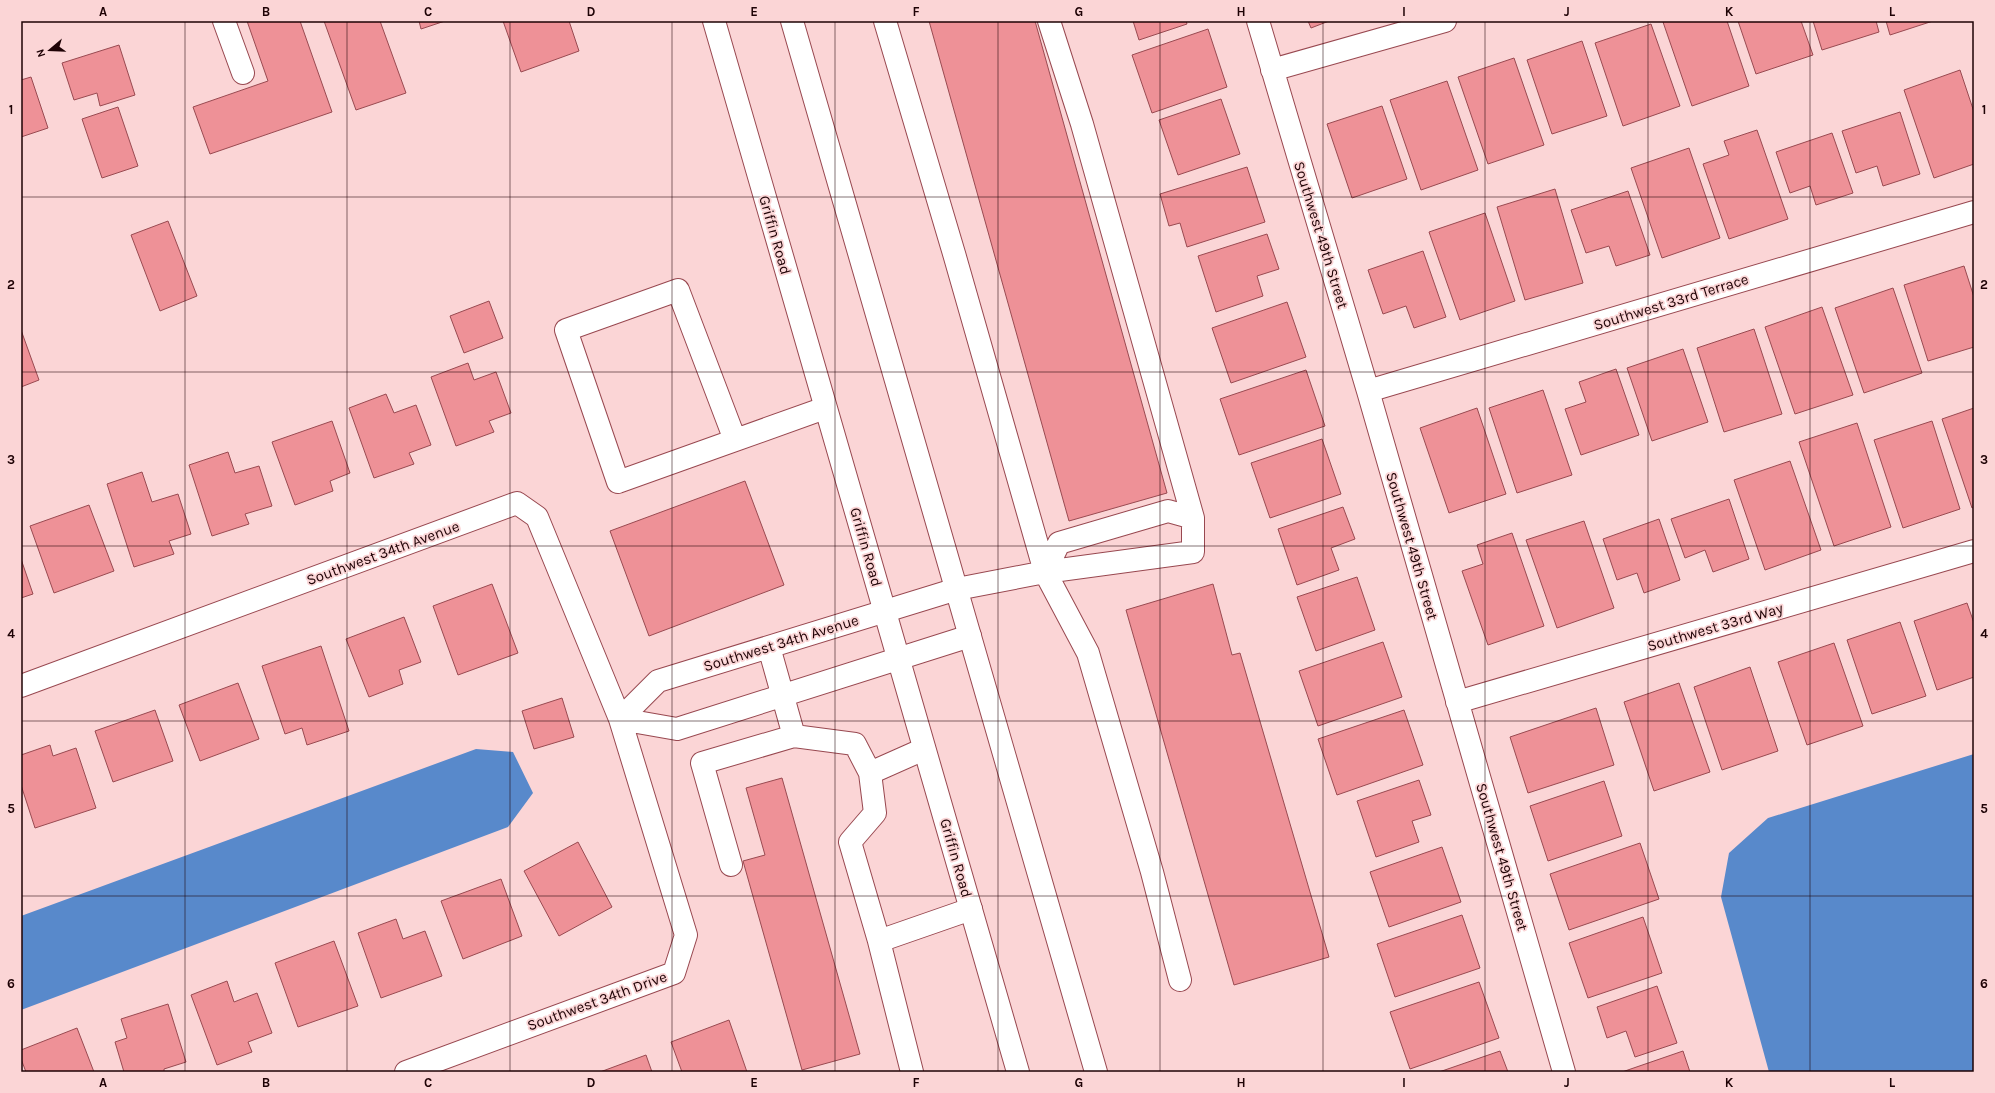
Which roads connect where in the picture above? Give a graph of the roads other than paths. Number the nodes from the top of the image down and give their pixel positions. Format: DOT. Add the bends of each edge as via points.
graph roads {
  1 [pos="224,21"];
  2 [pos="714,21"];
  3 [pos="792,21"];
  4 [pos="885,21"];
  5 [pos="1049,21"];
  6 [pos="1258,21"];
  7 [pos="1445,21"];
  8 [pos="1272,70"];
  9 [pos="243,73"];
  10 [pos="1974,212"];
  11 [pos="1368,392"];
  12 [pos="825,408"];
  13 [pos="735,440"];
  14 [pos="1193,518"];
  15 [pos="1974,551"];
  16 [pos="1045,572"];
  17 [pos="957,589"];
  18 [pos="885,611"];
  19 [pos="970,636"];
  20 [pos="769,647"];
  21 [pos="899,658"];
  22 [pos="21,686"];
  23 [pos="783,694"];
  24 [pos="1457,702"];
  25 [pos="620,719"];
  26 [pos="794,736"];
  27 [pos="924,749"];
  28 [pos="870,773"];
  29 [pos="731,865"];
  30 [pos="970,909"];
  31 [pos="879,941"];
  32 [pos="1180,980"];
  33 [pos="406,1072"];
  34 [pos="912,1072"];
  35 [pos="1018,1072"];
  36 [pos="1096,1072"];
  37 [pos="1564,1072"];
  1 -- 9 [label="street"];
  2 -- 12 [label="street, Griffin Road"];
  3 -- 17 [label="street"];
  4 -- 16 [label="street"];
  5 -- 14 [label="street" via="1082,124"];
  6 -- 8 [label="street, Southwest 49th Street"];
  7 -- 8 [label="street"];
  8 -- 11 [label="street, Southwest 49th Street"];
  10 -- 11 [label="street, Southwest 33rd Terrace"];
  11 -- 24 [label="street, Southwest 49th Street"];
  12 -- 13 [label="street"];
  12 -- 18 [label="street, Griffin Road"];
  13 -- 13 [label="street" via="618,482 566,330 678,290"];
  14 -- 16 [label="street" via="1168,511 1059,543"];
  14 -- 16 [label="street, Southwest 34th Avenue" via="1193,552"];
  15 -- 24 [label="street, Southwest 33rd Way"];
  16 -- 17 [label="street, Southwest 34th Avenue"];
  16 -- 32 [label="street" via="1088,653 1152,872"];
  17 -- 18 [label="street, Southwest 34th Avenue"];
  17 -- 19 [label="street"];
  18 -- 20 [label="street, Southwest 34th Avenue"];
  18 -- 21 [label="street, Griffin Road"];
  19 -- 21 [label="street"];
  19 -- 36 [label="street"];
  20 -- 23 [label="street"];
  20 -- 25 [label="street, Southwest 34th Avenue" via="658,681"];
  21 -- 23 [label="street"];
  21 -- 27 [label="street, Griffin Road"];
  22 -- 25 [label="street, Southwest 34th Avenue" via="517,503 537,516"];
  23 -- 25 [label="street" via="677,729"];
  23 -- 26 [label="street"];
  24 -- 37 [label="street, Southwest 49th Street"];
  25 -- 33 [label="street, Southwest 34th Drive" via="686,935 674,973"];
  26 -- 28 [label="street" via="855,744"];
  26 -- 29 [label="street" via="702,763"];
  27 -- 28 [label="street"];
  27 -- 30 [label="street, Griffin Road"];
  28 -- 31 [label="street" via="876,813 850,842"];
  30 -- 31 [label="street"];
  30 -- 35 [label="street, Griffin Road"];
  31 -- 34 [label="street"];
}
